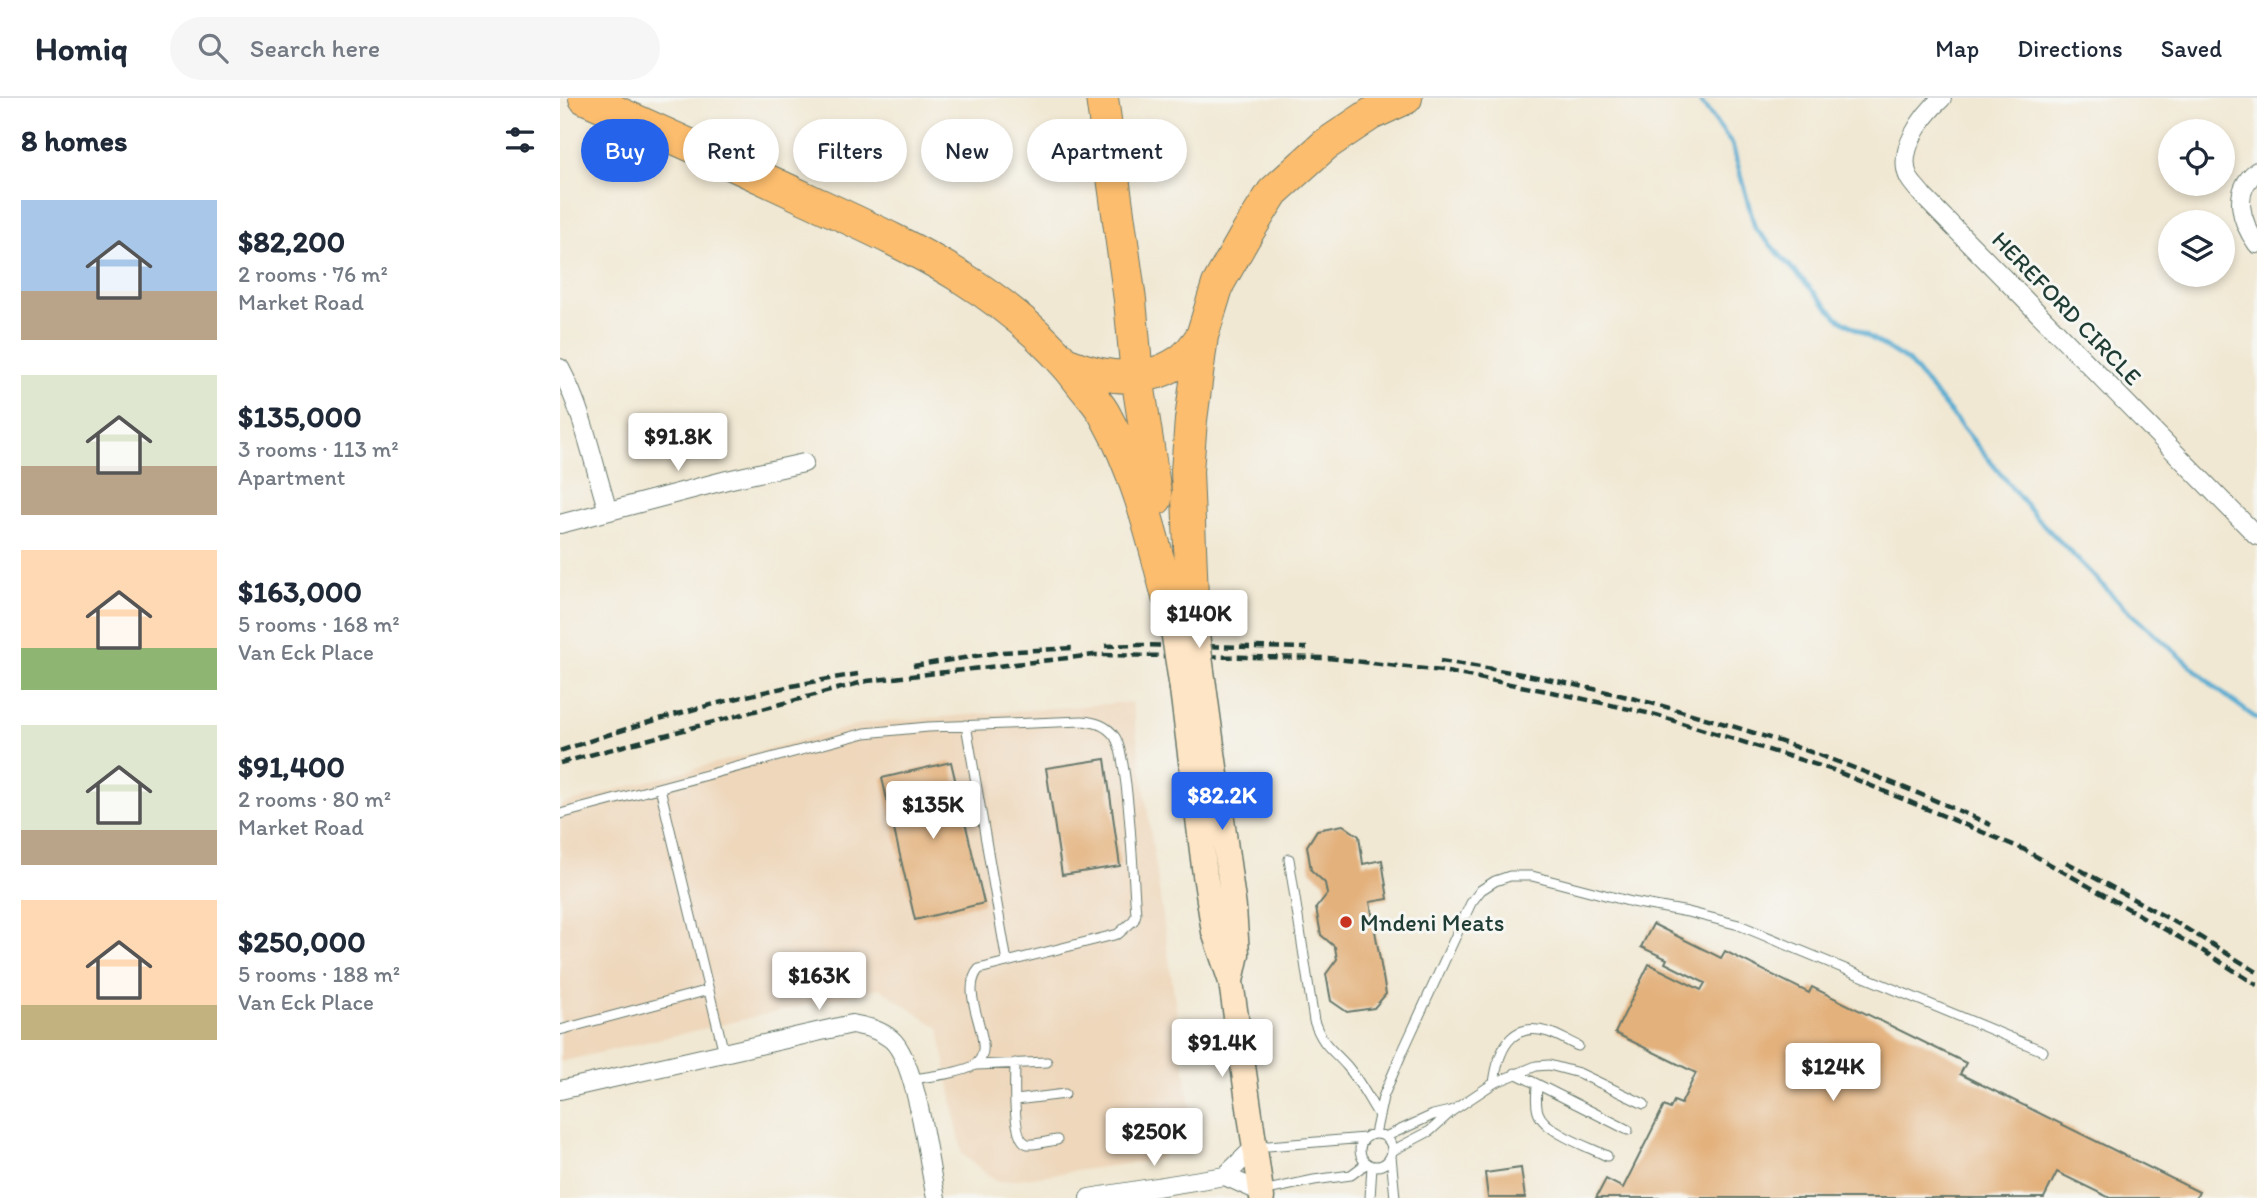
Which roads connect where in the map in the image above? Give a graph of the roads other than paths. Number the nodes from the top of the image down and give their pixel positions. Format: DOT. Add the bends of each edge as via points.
graph roads {
  1 [pos="584,98"];
  2 [pos="1406,98"];
  3 [pos="1942,98"];
  4 [pos="1109,107"];
  5 [pos="2257,171"];
  6 [pos="2257,244"];
  7 [pos="1202,336"];
  8 [pos="1068,364"];
  9 [pos="560,368"];
  10 [pos="1145,375"];
  11 [pos="804,463"];
  12 [pos="608,511"];
  13 [pos="560,524"];
  14 [pos="2257,536"];
  15 [pos="1181,606"];
  16 [pos="966,725"];
  17 [pos="660,788"];
  18 [pos="560,814"];
  19 [pos="1289,859"];
  20 [pos="1007,962"];
  21 [pos="709,990"];
  22 [pos="560,1030"];
  23 [pos="1578,1046"];
  24 [pos="2043,1051"];
  25 [pos="724,1053"];
  26 [pos="1048,1062"];
  27 [pos="1015,1063"];
  28 [pos="976,1065"];
  29 [pos="1515,1073"];
  30 [pos="913,1079"];
  31 [pos="1494,1083"];
  32 [pos="1537,1084"];
  33 [pos="560,1090"];
  34 [pos="1065,1094"];
  35 [pos="1016,1100"];
  36 [pos="1644,1104"];
  37 [pos="1452,1111"];
  38 [pos="1378,1114"];
  39 [pos="1628,1130"];
  40 [pos="1374,1134"];
  41 [pos="1385,1137"];
  42 [pos="1365,1138"];
  43 [pos="1056,1140"];
  44 [pos="1255,1147"];
  45 [pos="1391,1154"];
  46 [pos="1607,1156"];
  47 [pos="1370,1164"];
  48 [pos="1225,1176"];
  49 [pos="1262,1195"];
  50 [pos="936,1198"];
  51 [pos="1088,1198"];
  52 [pos="1370,1198"];
  53 [pos="1395,1198"];
  1 -- 8 [label="highway" via="911,247 1023,319"];
  2 -- 7 [label="highway" via="1371,114 1325,145 1273,192 1218,284"];
  3 -- 14 [label="street, HEREFORD CIRCLE" via="1912,139 1905,162 1909,178"];
  4 -- 10 [label="highway" via="1130,300"];
  4 -- 10 [label="highway" via="1152,351"];
  5 -- 6 [label="street" via="2241,194 2240,210"];
  7 -- 10 [label="highway" via="1185,357"];
  7 -- 15 [label="highway" via="1187,471"];
  8 -- 10 [label="highway" via="1114,377"];
  8 -- 15 [label="highway" via="1106,416"];
  9 -- 12 [label="street" via="580,412"];
  10 -- 15 [label="highway"];
  11 -- 12 [label="street"];
  12 -- 13 [label="street"];
  15 -- 44 [label="street, bridge" via="1193,688 1214,932 1231,982"];
  16 -- 17 [label="lane" via="865,733"];
  16 -- 20 [label="lane"];
  16 -- 20 [label="lane" via="1097,723 1116,739 1124,771 1134,920 1118,934"];
  17 -- 18 [label="lane"];
  17 -- 21 [label="lane"];
  19 -- 38 [label="lane" via="1317,1028"];
  20 -- 28 [label="lane" via="979,969 973,976 971,987 984,1046"];
  21 -- 22 [label="lane"];
  21 -- 25 [label="lane"];
  23 -- 31 [label="lane" via="1548,1032 1521,1032 1503,1047"];
  24 -- 38 [label="lane" via="1739,925 1532,876 1510,876 1481,890 1471,903"];
  25 -- 30 [label="street" via="852,1024 876,1028 892,1040 905,1056"];
  25 -- 33 [label="street"];
  26 -- 27 [label="lane"];
  27 -- 28 [label="lane"];
  27 -- 35 [label="lane"];
  28 -- 30 [label="lane"];
  29 -- 31 [label="lane"];
  29 -- 32 [label="lane"];
  29 -- 36 [label="lane" via="1549,1065 1579,1073"];
  30 -- 50 [label="street"];
  31 -- 37 [label="lane"];
  32 -- 39 [label="lane"];
  32 -- 46 [label="lane" via="1543,1122"];
  34 -- 35 [label="lane"];
  35 -- 43 [label="lane" via="1023,1142"];
  37 -- 41 [label="lane"];
  37 -- 45 [label="lane" via="1430,1131"];
  38 -- 40 [label="lane"];
  40 -- 41 [label="lane"];
  40 -- 42 [label="lane"];
  41 -- 45 [label="lane"];
  42 -- 44 [label="lane"];
  42 -- 47 [label="lane" via="1360,1154"];
  44 -- 48 [label="street"];
  44 -- 49 [label="street"];
  45 -- 47 [label="lane" via="1383,1164"];
  45 -- 53 [label="lane"];
  47 -- 49 [label="lane" via="1351,1175"];
  47 -- 52 [label="lane"];
  48 -- 49 [label="street"];
  48 -- 51 [label="street"];
}
